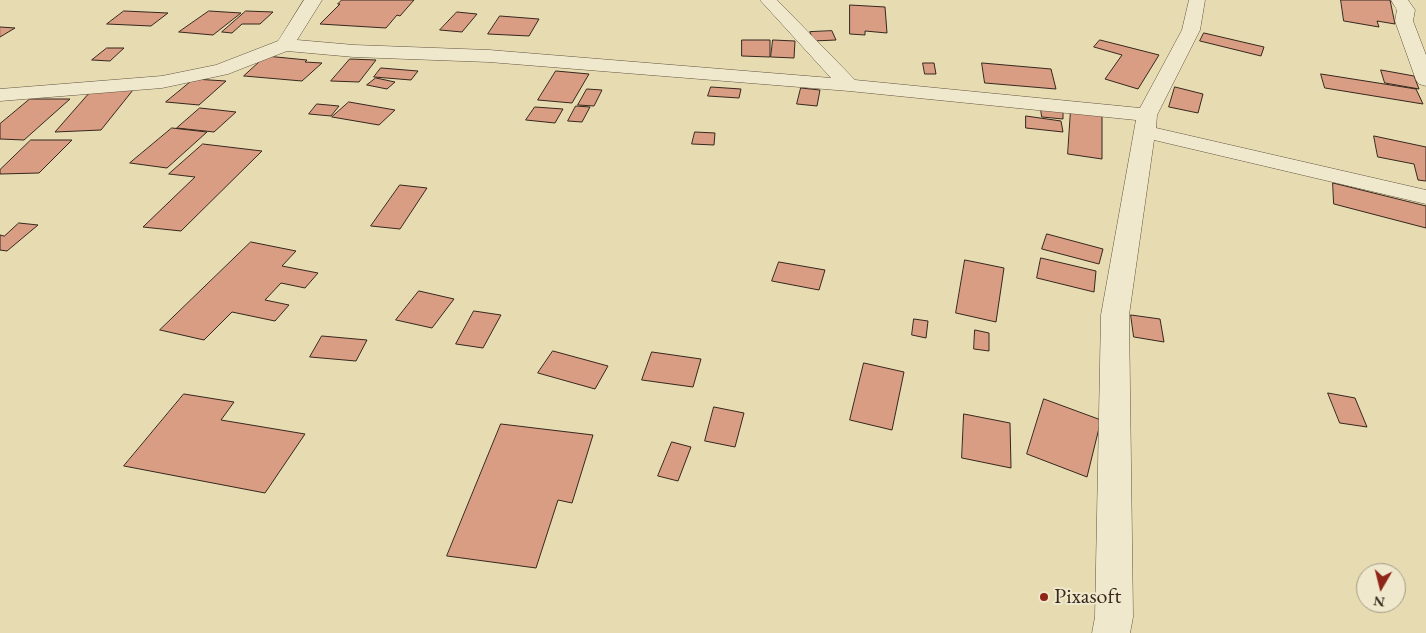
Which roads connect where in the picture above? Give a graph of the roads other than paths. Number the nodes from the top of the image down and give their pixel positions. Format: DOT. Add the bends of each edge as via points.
graph roads {
  1 [pos="314,0"];
  2 [pos="768,0"];
  3 [pos="1197,0"];
  4 [pos="1408,7"];
  5 [pos="285,45"];
  6 [pos="1426,80"];
  7 [pos="848,85"];
  8 [pos="0,95"];
  9 [pos="1146,124"];
  10 [pos="1426,196"];
  11 [pos="1111,633"];
  1 -- 5 [label="street"];
  2 -- 7 [label="street"];
  3 -- 9 [label="street" via="1191,30"];
  4 -- 6 [label="street" via="1404,21"];
  5 -- 7 [label="street" via="354,52 489,56"];
  5 -- 8 [label="street" via="221,70 162,82"];
  7 -- 9 [label="street"];
  9 -- 10 [label="street"];
  9 -- 11 [label="street" via="1115,315 1114,617"];
}
